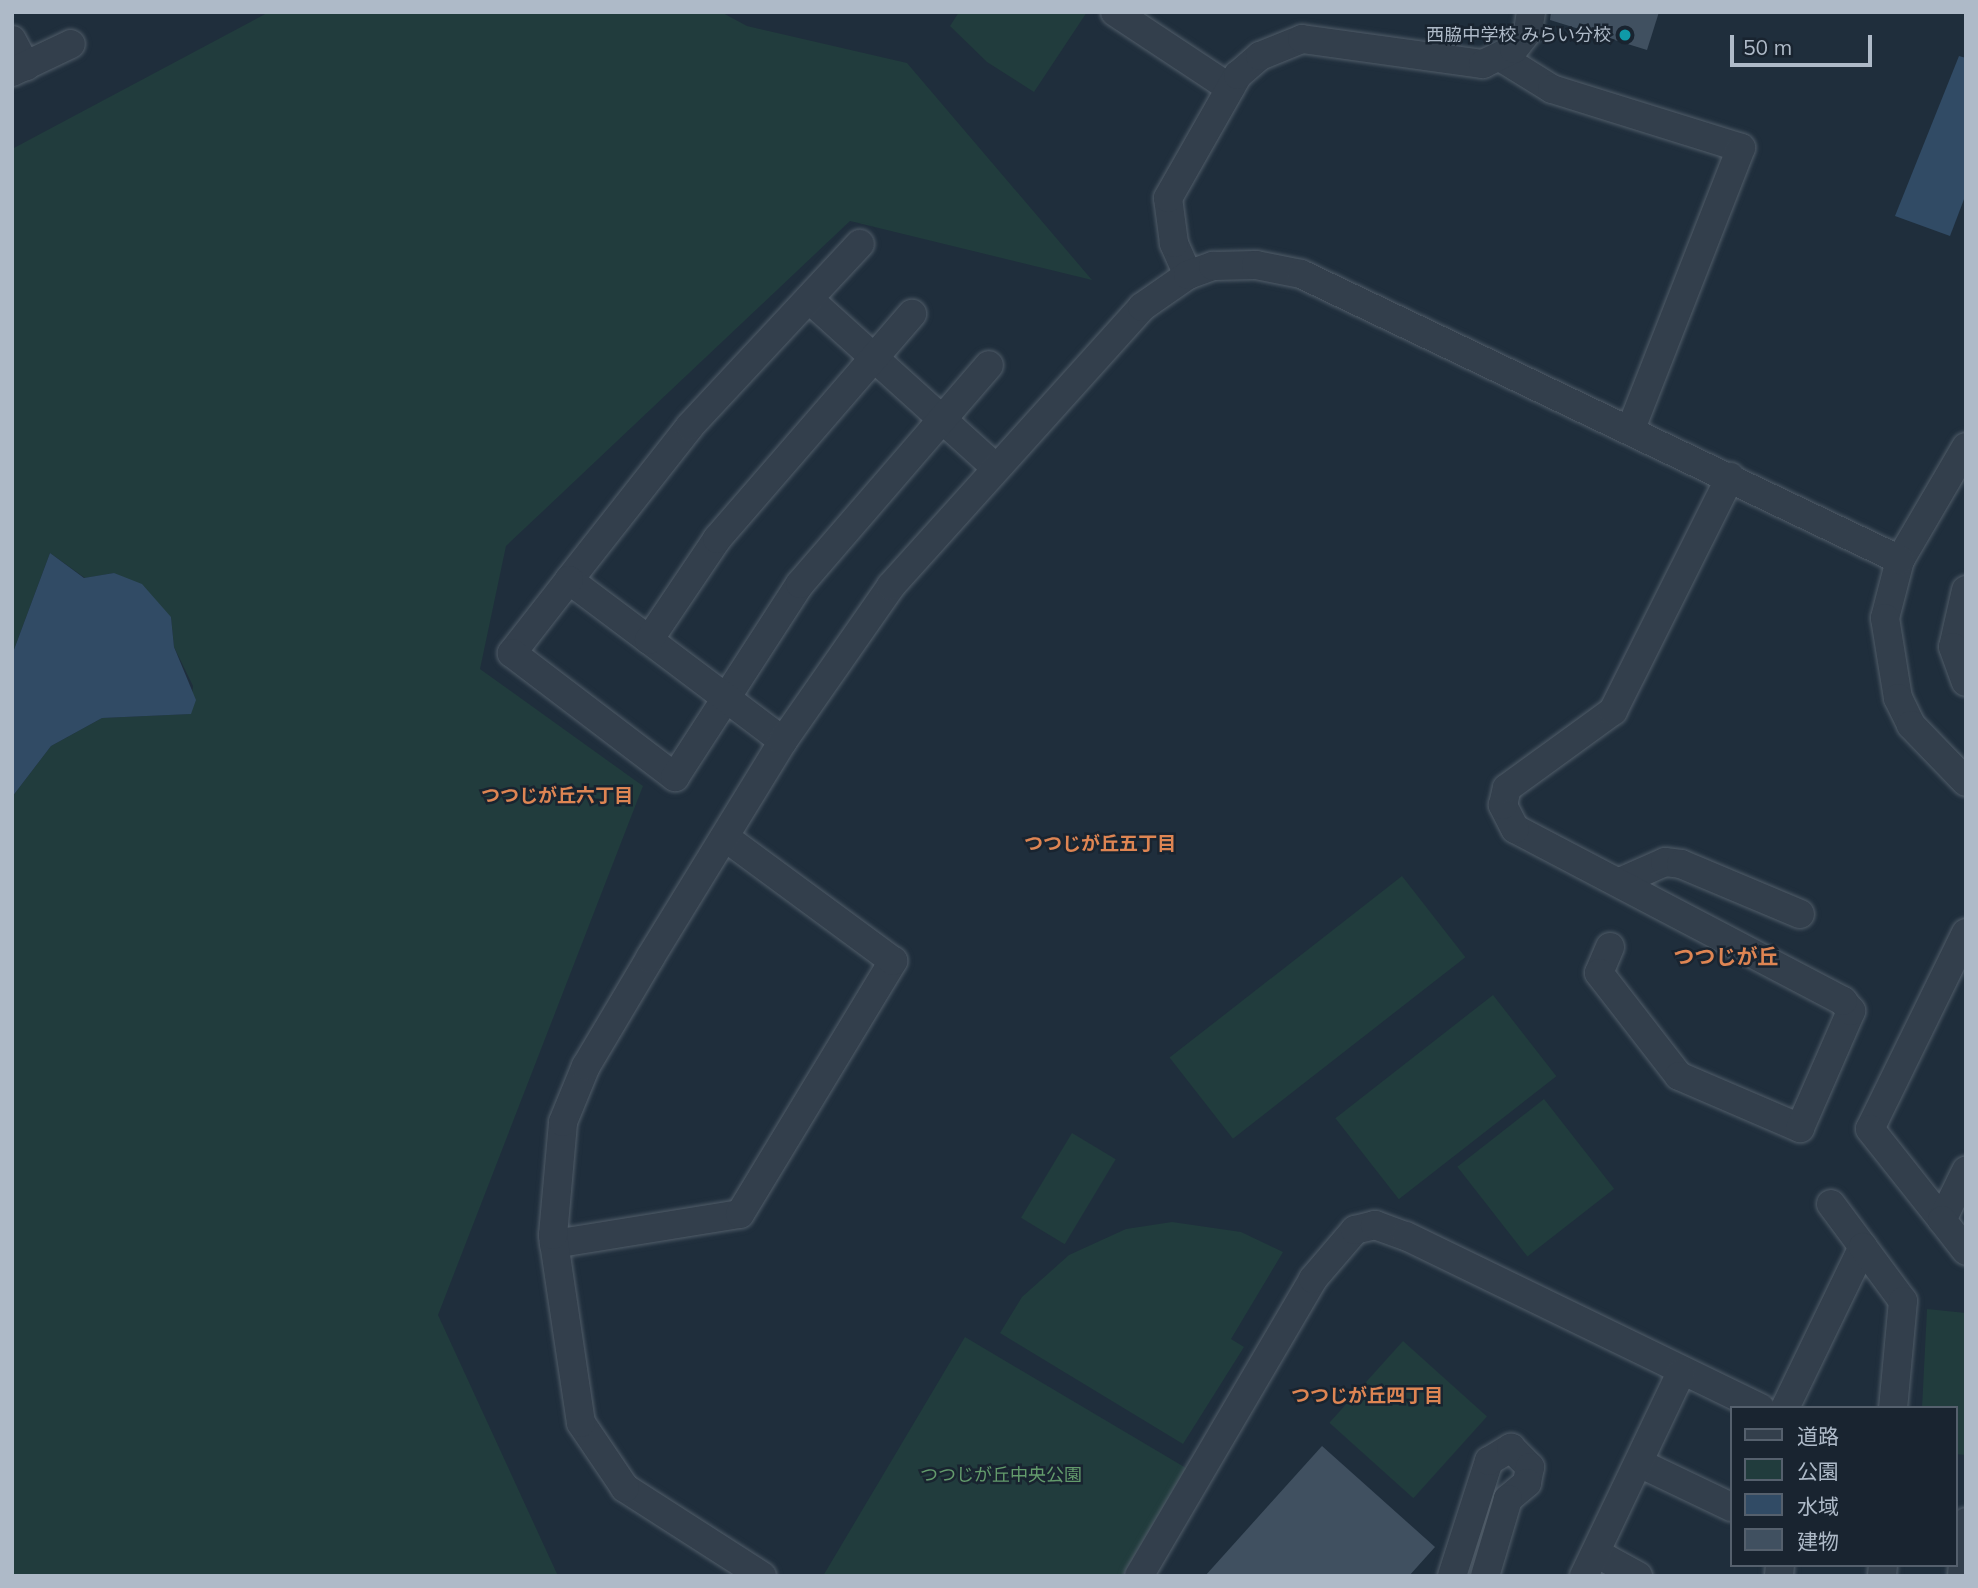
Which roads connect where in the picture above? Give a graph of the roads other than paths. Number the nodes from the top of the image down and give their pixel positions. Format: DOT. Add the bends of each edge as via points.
graph roads {
  1 [pos="1115,12"];
  2 [pos="1531,12"];
  3 [pos="12,40"];
  4 [pos="71,44"];
  5 [pos="1502,58"];
  6 [pos="19,69"];
  7 [pos="1230,88"];
  8 [pos="860,244"];
  9 [pos="1188,275"];
  10 [pos="809,299"];
  11 [pos="912,314"];
  12 [pos="873,357"];
  13 [pos="989,365"];
  14 [pos="940,417"];
  15 [pos="1631,429"];
  16 [pos="1966,447"];
  17 [pos="994,466"];
  18 [pos="1730,477"];
  19 [pos="1900,560"];
  20 [pos="569,580"];
  21 [pos="1966,590"];
  22 [pos="649,640"];
  23 [pos="1966,682"];
  24 [pos="726,698"];
  25 [pos="783,741"];
  26 [pos="1966,782"];
  27 [pos="724,837"];
  28 [pos="1622,881"];
  29 [pos="1800,914"];
  30 [pos="1966,933"];
  31 [pos="1610,947"];
  32 [pos="1966,1171"];
  33 [pos="1831,1204"];
  34 [pos="1942,1220"];
  35 [pos="554,1244"];
  36 [pos="1863,1248"];
  37 [pos="1966,1251"];
  38 [pos="1681,1373"];
  39 [pos="1755,1406"];
  40 [pos="1786,1406"];
  41 [pos="1893,1406"];
  42 [pos="1641,1464"];
  43 [pos="1730,1507"];
  44 [pos="1966,1522"];
  45 [pos="1590,1564"];
  46 [pos="1964,1568"];
  47 [pos="762,1576"];
  48 [pos="1139,1576"];
  49 [pos="1452,1576"];
  50 [pos="1485,1576"];
  51 [pos="1638,1576"];
  1 -- 7 [label="street"];
  2 -- 5 [label="street" via="1528,31"];
  3 -- 6 [label="street"];
  4 -- 6 [label="street"];
  5 -- 7 [label="street" via="1483,64 1302,39 1260,55"];
  5 -- 15 [label="street" via="1552,89 1741,148"];
  7 -- 9 [label="street" via="1168,198 1174,243"];
  8 -- 10 [label="street"];
  9 -- 15 [label="street" via="1256,265 1301,274"];
  9 -- 17 [label="street" via="1103,345"];
  10 -- 12 [label="street"];
  10 -- 20 [label="street" via="690,426"];
  11 -- 12 [label="street"];
  12 -- 14 [label="street"];
  12 -- 22 [label="street" via="717,539"];
  13 -- 14 [label="street"];
  14 -- 17 [label="street"];
  14 -- 24 [label="street" via="800,584"];
  15 -- 18 [label="street"];
  16 -- 19 [label="street"];
  17 -- 25 [label="street" via="891,586"];
  18 -- 19 [label="street"];
  18 -- 28 [label="street" via="1613,710 1507,788 1503,805 1515,829"];
  19 -- 26 [label="street" via="1885,618 1890,675 1911,725"];
  20 -- 22 [label="street"];
  20 -- 24 [label="street" via="512,653 675,777"];
  21 -- 23 [label="street" via="1953,648"];
  22 -- 24 [label="street"];
  24 -- 25 [label="street"];
  25 -- 27 [label="street"];
  27 -- 35 [label="street" via="572,1100 552,1187"];
  27 -- 35 [label="street" via="893,961 740,1214"];
  28 -- 29 [label="street" via="1665,862 1681,864"];
  28 -- 31 [label="street" via="1843,1000 1851,1011 1800,1128 1679,1076 1599,973"];
  30 -- 34 [label="street" via="1870,1129"];
  32 -- 34 [label="street"];
  33 -- 36 [label="street"];
  34 -- 37 [label="street"];
  35 -- 47 [label="street" via="573,1392 586,1433 625,1488"];
  36 -- 40 [label="street"];
  36 -- 41 [label="street" via="1903,1300"];
  38 -- 39 [label="street"];
  38 -- 42 [label="street"];
  38 -- 48 [label="street" via="1406,1236 1375,1225 1355,1230 1313,1279"];
  42 -- 43 [label="street"];
  42 -- 45 [label="street"];
  44 -- 46 [label="street"];
  45 -- 51 [label="street"];
  49 -- 50 [label="street" via="1489,1461 1511,1448 1530,1467 1527,1483 1508,1499"];
}
